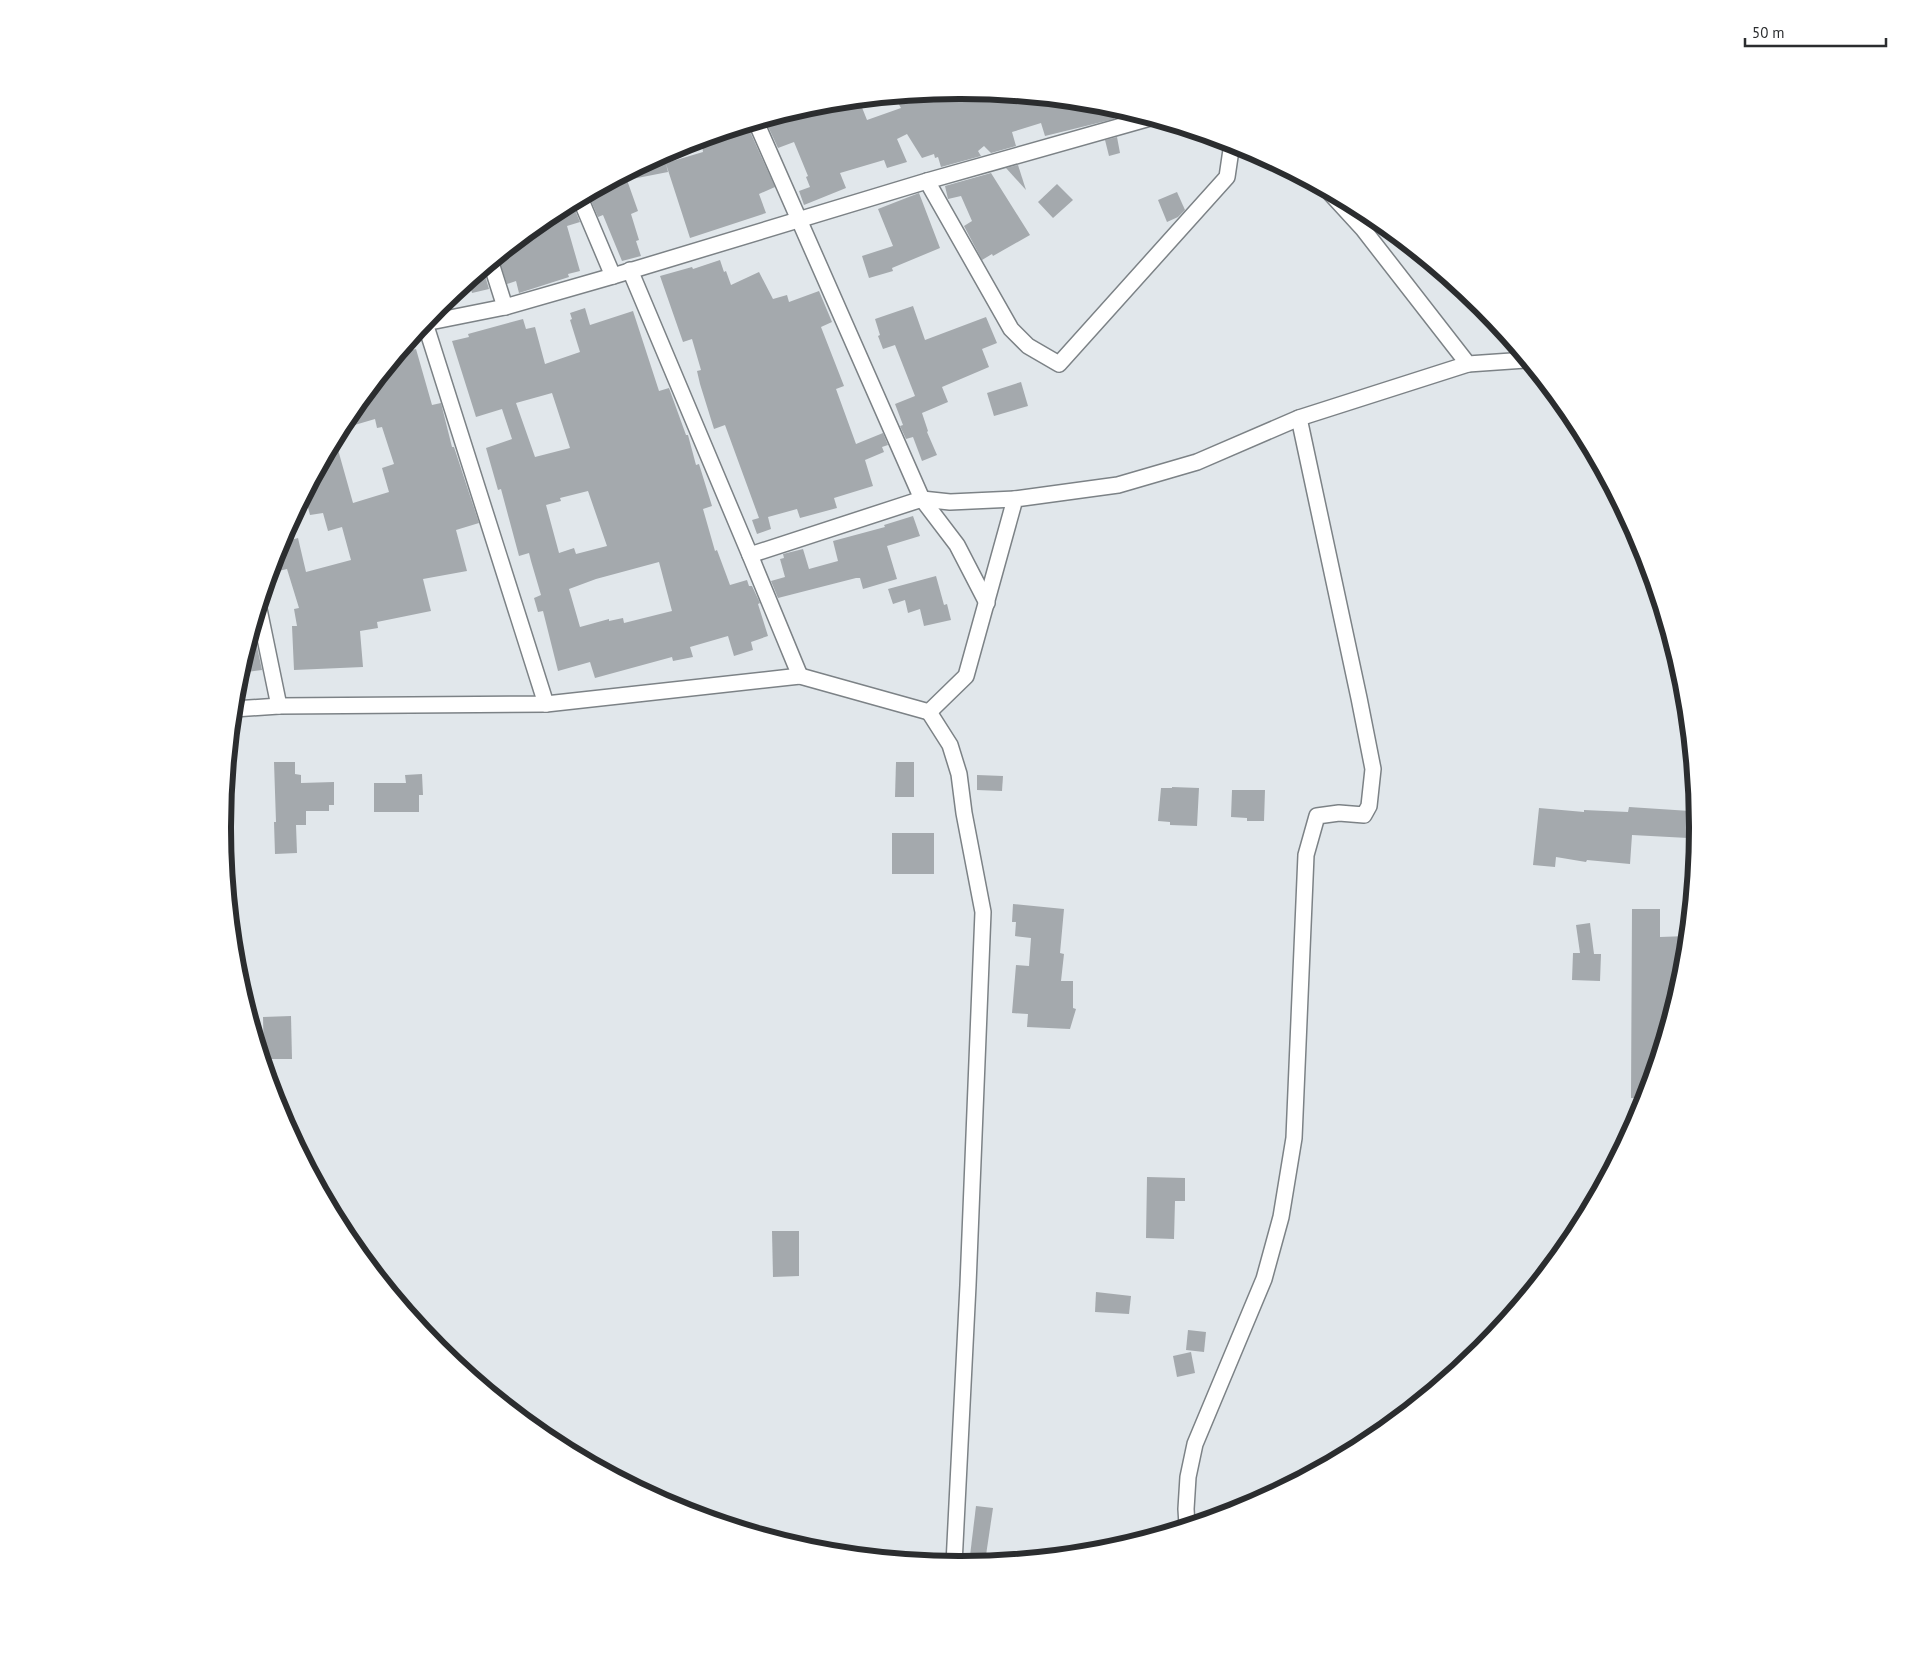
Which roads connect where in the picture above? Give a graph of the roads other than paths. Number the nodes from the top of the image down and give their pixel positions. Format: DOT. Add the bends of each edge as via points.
graph roads {
  1 [pos="1138,121"];
  2 [pos="758,128"];
  3 [pos="1231,151"];
  4 [pos="927,181"];
  5 [pos="583,204"];
  6 [pos="1345,209"];
  7 [pos="798,219"];
  8 [pos="493,269"];
  9 [pos="630,270"];
  10 [pos="614,276"];
  11 [pos="505,307"];
  12 [pos="437,321"];
  13 [pos="427,331"];
  14 [pos="1519,360"];
  15 [pos="1468,364"];
  16 [pos="1298,418"];
  17 [pos="922,499"];
  18 [pos="1015,499"];
  19 [pos="750,555"];
  20 [pos="987,603"];
  21 [pos="261,621"];
  22 [pos="800,676"];
  23 [pos="546,704"];
  24 [pos="279,706"];
  25 [pos="241,709"];
  26 [pos="929,712"];
  27 [pos="1187,1520"];
  28 [pos="954,1556"];
  1 -- 4 [label="street"];
  2 -- 7 [label="street"];
  3 -- 4 [label="street" via="1227,177 1059,364 1028,346 1011,329"];
  4 -- 7 [label="street"];
  5 -- 10 [label="street"];
  6 -- 15 [label="street"];
  7 -- 9 [label="street"];
  7 -- 17 [label="street"];
  8 -- 11 [label="street"];
  9 -- 10 [label="street"];
  9 -- 19 [label="street"];
  10 -- 11 [label="street"];
  11 -- 12 [label="street"];
  13 -- 23 [label="street"];
  14 -- 15 [label="street"];
  15 -- 16 [label="street"];
  16 -- 18 [label="street" via="1197,462 1118,485"];
  16 -- 27 [label="street" via="1359,698 1373,769 1372,786 1364,815 1340,813 1317,816 1306,855 1294,1138 1280,1217 1264,1279 1195,1444 1188,1477"];
  17 -- 18 [label="street" via="950,502"];
  17 -- 19 [label="street"];
  17 -- 20 [label="street" via="957,545"];
  18 -- 20 [label="street"];
  19 -- 22 [label="street"];
  20 -- 26 [label="street" via="966,676"];
  21 -- 24 [label="street"];
  22 -- 23 [label="street"];
  22 -- 26 [label="street"];
  23 -- 24 [label="street"];
  24 -- 25 [label="street"];
  26 -- 28 [label="street" via="950,745 959,774 983,912"];
}
